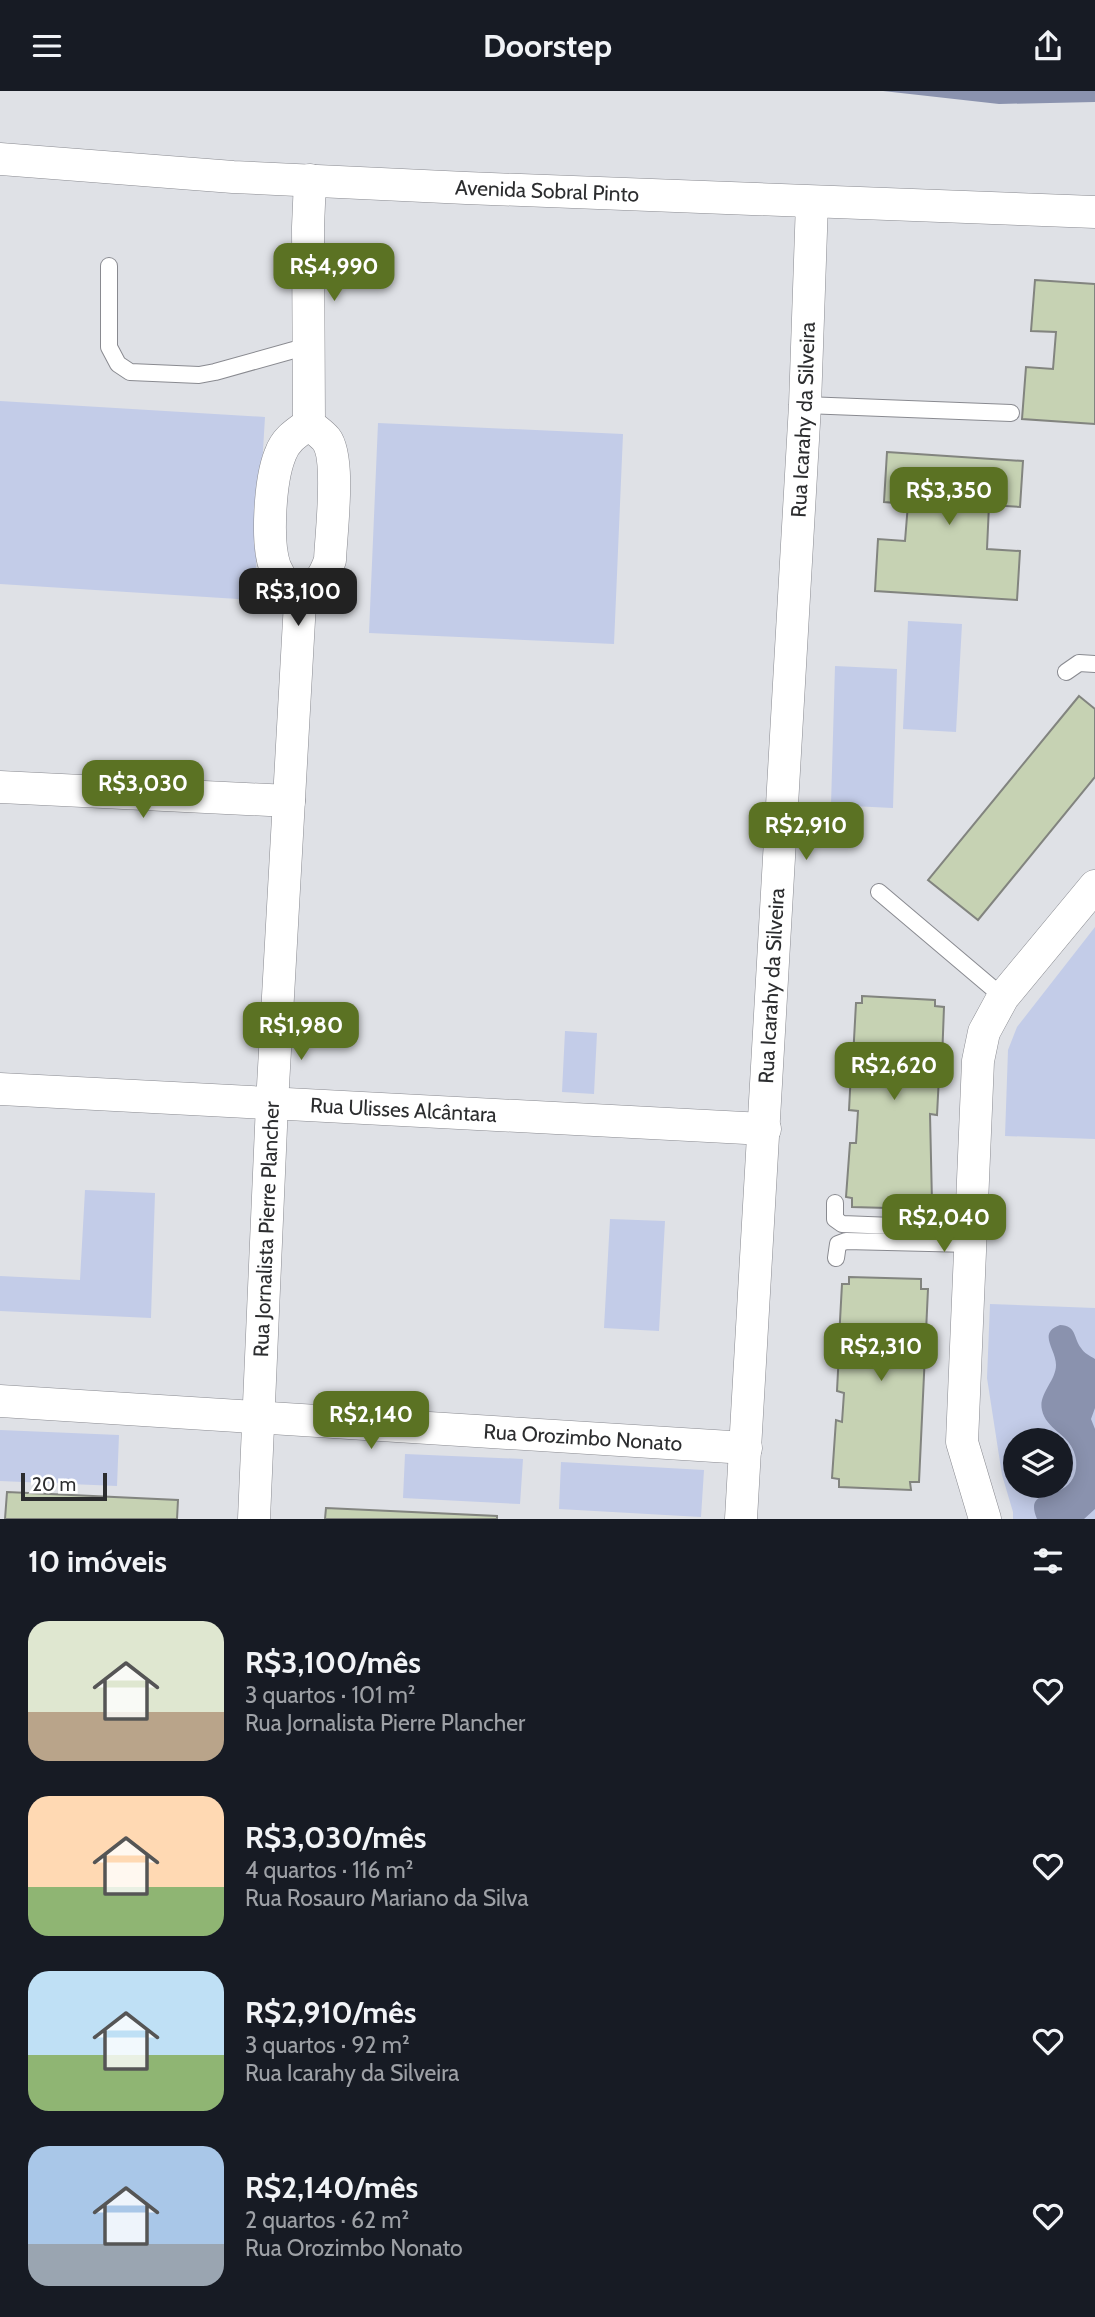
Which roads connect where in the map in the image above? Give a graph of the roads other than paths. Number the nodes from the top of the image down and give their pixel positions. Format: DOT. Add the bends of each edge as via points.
graph roads {
  1 [pos="0,159"];
  2 [pos="310,180"];
  3 [pos="812,202"];
  4 [pos="1095,212"];
  5 [pos="109,266"];
  6 [pos="308,346"];
  7 [pos="805,405"];
  8 [pos="1011,413"];
  9 [pos="309,424"];
  10 [pos="300,602"];
  11 [pos="1095,664"];
  12 [pos="1066,672"];
  13 [pos="0,787"];
  14 [pos="289,801"];
  15 [pos="1095,886"];
  16 [pos="879,892"];
  17 [pos="1003,997"];
  18 [pos="0,1089"];
  19 [pos="272,1104"];
  20 [pos="765,1129"];
  21 [pos="835,1203"];
  22 [pos="970,1237"];
  23 [pos="836,1258"];
  24 [pos="0,1401"];
  25 [pos="258,1418"];
  26 [pos="746,1448"];
  27 [pos="254,1519"];
  28 [pos="741,1519"];
  29 [pos="985,1519"];
  1 -- 2 [label="street, Avenida Sobral Pinto"];
  2 -- 3 [label="street, Avenida Sobral Pinto"];
  2 -- 6 [label="street"];
  3 -- 4 [label="street, Avenida Sobral Pinto"];
  3 -- 7 [label="street, Rua Icarahy da Silveira"];
  5 -- 6 [label="lane" via="109,348 118,363 131,372 215,373"];
  6 -- 9 [label="street"];
  7 -- 8 [label="lane"];
  7 -- 20 [label="street, Rua Icarahy da Silveira"];
  9 -- 10 [label="street" via="326,439 333,454 330,560 318,585"];
  9 -- 10 [label="street" via="290,437 280,454 270,520 275,567"];
  10 -- 14 [label="street, Rua Jornalista Pierre Plancher"];
  11 -- 12 [label="lane" via="1079,663"];
  13 -- 14 [label="street"];
  14 -- 19 [label="street, Rua Jornalista Pierre Plancher"];
  15 -- 17 [label="street"];
  16 -- 17 [label="lane"];
  17 -- 22 [label="street" via="984,1032 978,1061"];
  18 -- 19 [label="street, Rua Ulisses Alcântara"];
  19 -- 20 [label="street, Rua Ulisses Alcântara"];
  19 -- 25 [label="street, Rua Jornalista Pierre Plancher"];
  20 -- 26 [label="street, Rua Icarahy da Silveira"];
  21 -- 22 [label="lane" via="835,1219 842,1224"];
  22 -- 23 [label="lane" via="846,1241 838,1244"];
  22 -- 29 [label="street" via="962,1442"];
  24 -- 25 [label="street, Rua Orozimbo Nonato"];
  25 -- 26 [label="street, Rua Orozimbo Nonato"];
  25 -- 27 [label="street, Rua Jornalista Pierre Plancher"];
  26 -- 28 [label="street, Rua Icarahy da Silveira"];
}
